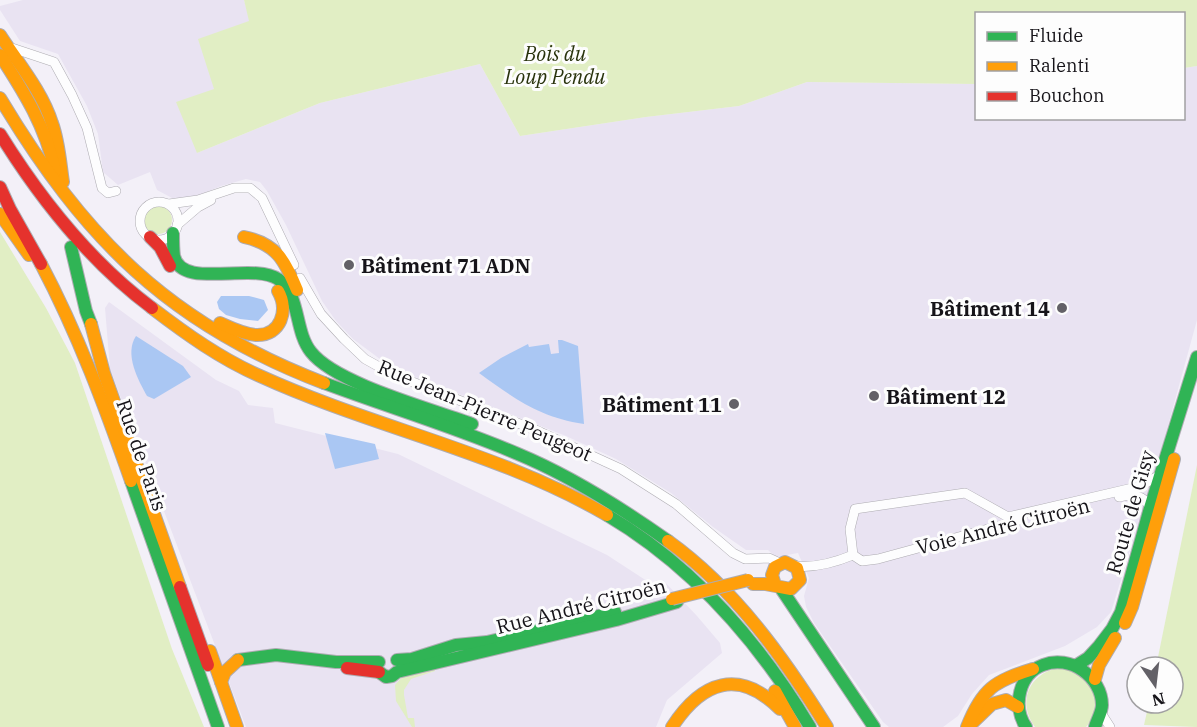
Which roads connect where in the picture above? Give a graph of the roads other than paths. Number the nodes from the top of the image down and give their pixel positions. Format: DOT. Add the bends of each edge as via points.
graph roads {
  1 [pos="0,35"];
  2 [pos="4,51"];
  3 [pos="37,57"];
  4 [pos="25,73"];
  5 [pos="0,98"];
  6 [pos="0,134"];
  7 [pos="55,171"];
  8 [pos="63,182"];
  9 [pos="0,187"];
  10 [pos="116,191"];
  11 [pos="218,194"];
  12 [pos="169,204"];
  13 [pos="0,214"];
  14 [pos="175,229"];
  15 [pos="150,237"];
  16 [pos="244,237"];
  17 [pos="75,251"];
  18 [pos="121,258"];
  19 [pos="41,264"];
  20 [pos="1197,357"];
  21 [pos="345,375"];
  22 [pos="1197,383"];
  23 [pos="1161,474"];
  24 [pos="529,476"];
  25 [pos="1136,487"];
  26 [pos="612,500"];
  27 [pos="1154,505"];
  28 [pos="165,542"];
  29 [pos="853,555"];
  30 [pos="796,566"];
  31 [pos="776,577"];
  32 [pos="797,585"];
  33 [pos="800,615"];
  34 [pos="210,651"];
  35 [pos="238,660"];
  36 [pos="1077,665"];
  37 [pos="397,666"];
  38 [pos="379,667"];
  39 [pos="1037,668"];
  40 [pos="1095,679"];
  41 [pos="221,682"];
  42 [pos="1018,707"];
  43 [pos="1101,713"];
  44 [pos="226,726"];
  45 [pos="672,727"];
  46 [pos="794,727"];
  47 [pos="810,727"];
  48 [pos="827,727"];
  49 [pos="874,727"];
  50 [pos="968,727"];
  51 [pos="1026,727"];
  52 [pos="1095,727"];
  53 [pos="1110,727"];
  1 -- 2 [label="main road"];
  2 -- 3 [label="street"];
  2 -- 4 [label="main road"];
  2 -- 7 [label="main road" via="40,119"];
  3 -- 4 [label="street"];
  3 -- 10 [label="street" via="54,62 87,128 102,188 108,193"];
  4 -- 8 [label="main road" via="49,115"];
  5 -- 18 [label="main road" via="50,178"];
  6 -- 24 [label="main road" via="25,174 87,252 195,339 257,374 326,404"];
  9 -- 19 [label="main road"];
  11 -- 12 [label="street, Rue Jean-Pierre Peugeot"];
  11 -- 14 [label="street"];
  11 -- 31 [label="street, Rue Jean-Pierre Peugeot" via="242,187 256,191 321,314 365,358 392,374 538,431 621,469 676,504 733,553 769,565"];
  12 -- 14 [label="street" via="177,213"];
  12 -- 15 [label="street" via="153,202 143,210 140,222"];
  13 -- 19 [label="main road, Rue de Paris" via="26,253"];
  14 -- 15 [label="street" via="162,239"];
  14 -- 21 [label="main road" via="171,248 185,272 196,275 256,271 278,278 289,290 311,352"];
  15 -- 18 [label="main road" via="174,273 184,280 257,280 271,284 280,293 284,306 279,324 261,335 235,330 204,314"];
  16 -- 21 [label="main road" via="264,242 282,257 313,340"];
  17 -- 28 [label="main road" via="86,311 104,373"];
  18 -- 26 [label="main road" via="188,314 264,358 345,392 528,457"];
  19 -- 44 [label="main road, Rue de Paris" via="94,377"];
  20 -- 23 [label="main road, Route de Gisy"];
  21 -- 26 [label="main road" via="506,437 571,470"];
  22 -- 27 [label="main road, Route de Gisy"];
  23 -- 25 [label="street"];
  23 -- 27 [label="main road, Route de Gisy"];
  24 -- 46 [label="main road" via="619,531 668,567 723,619 768,680"];
  24 -- 47 [label="main road" via="619,522 700,586 765,658"];
  25 -- 27 [label="street" via="1150,494"];
  25 -- 29 [label="street" via="1008,518 965,494 855,508 850,523"];
  26 -- 48 [label="main road" via="666,538 731,597 782,658"];
  27 -- 29 [label="street, Voie André Citroën" via="1130,495 1001,524 878,559 862,561"];
  27 -- 36 [label="main road, Route de Gisy" via="1117,620 1088,658"];
  27 -- 40 [label="main road, Route de Gisy" via="1132,607"];
  28 -- 34 [label="main road" via="182,573"];
  28 -- 44 [label="main road"];
  29 -- 30 [label="street" via="838,561"];
  30 -- 31 [label="main road, Rue André Citroën" via="792,563"];
  30 -- 32 [label="main road" via="800,576"];
  31 -- 32 [label="main road, Rue André Citroën" via="791,589"];
  31 -- 33 [label="main road"];
  31 -- 37 [label="main road, Rue André Citroën, bridge" via="487,642 456,645"];
  32 -- 33 [label="main road"];
  33 -- 49 [label="main road"];
  34 -- 35 [label="main road"];
  34 -- 41 [label="main road"];
  35 -- 38 [label="main road" via="276,654"];
  35 -- 41 [label="main road"];
  36 -- 39 [label="main road" via="1058,662"];
  36 -- 40 [label="main road"];
  37 -- 38 [label="main road" via="388,657"];
  37 -- 38 [label="main road" via="389,677 383,676"];
  39 -- 42 [label="main road" via="1022,685"];
  39 -- 50 [label="main road" via="992,684 975,704"];
  40 -- 43 [label="main road"];
  41 -- 44 [label="main road"];
  42 -- 50 [label="main road" via="1006,700 992,704"];
  42 -- 51 [label="main road"];
  43 -- 52 [label="main road"];
  43 -- 53 [label="street"];
  45 -- 46 [label="main road" via="700,694 717,686 735,684 767,696"];
}
